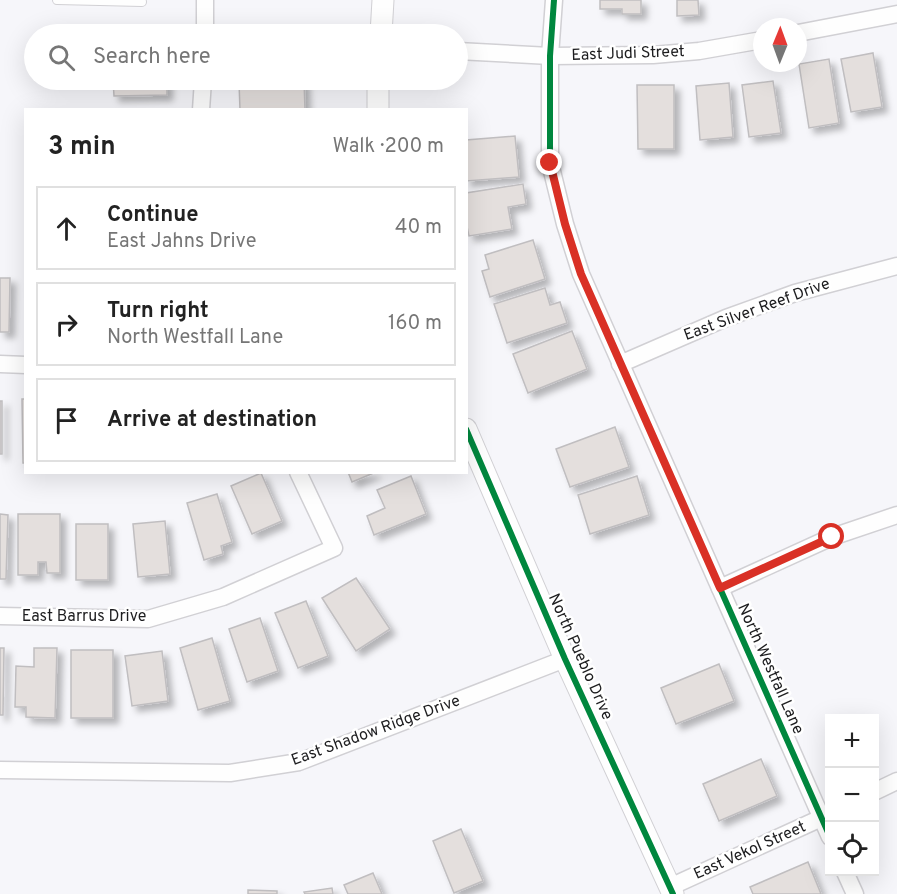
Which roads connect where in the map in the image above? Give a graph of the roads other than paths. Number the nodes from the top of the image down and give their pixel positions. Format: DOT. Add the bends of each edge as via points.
graph roads {
  1 [pos="57,0"];
  2 [pos="205,0"];
  3 [pos="383,0"];
  4 [pos="554,0"];
  5 [pos="142,3"];
  6 [pos="897,14"];
  7 [pos="205,24"];
  8 [pos="382,24"];
  9 [pos="807,31"];
  10 [pos="753,42"];
  11 [pos="468,52"];
  12 [pos="550,56"];
  13 [pos="202,90"];
  14 [pos="378,90"];
  15 [pos="201,108"];
  16 [pos="378,108"];
  17 [pos="897,266"];
  18 [pos="0,364"];
  19 [pos="620,364"];
  20 [pos="24,365"];
  21 [pos="468,434"];
  22 [pos="299,474"];
  23 [pos="897,515"];
  24 [pos="720,588"];
  25 [pos="0,616"];
  26 [pos="565,659"];
  27 [pos="0,770"];
  28 [pos="897,781"];
  29 [pos="879,790"];
  30 [pos="825,816"];
  31 [pos="847,876"];
  32 [pos="672,891"];
  33 [pos="855,894"];
  1 -- 5 [label="lane"];
  2 -- 7 [label="street"];
  3 -- 8 [label="street"];
  4 -- 12 [label="street, North Westfall Lane"];
  6 -- 9 [label="street"];
  10 -- 12 [label="street, East Judi Street" via="653,55"];
  11 -- 12 [label="street, East Judi Street"];
  12 -- 19 [label="street, North Westfall Lane" via="550,163 581,274"];
  13 -- 15 [label="street"];
  14 -- 16 [label="street"];
  17 -- 19 [label="street, East Silver Reef Drive" via="795,293"];
  18 -- 20 [label="street"];
  19 -- 24 [label="street, North Westfall Lane"];
  21 -- 26 [label="street, North Pueblo Drive"];
  22 -- 25 [label="street, East Barrus Drive" via="334,548 223,597 148,619"];
  23 -- 24 [label="street" via="832,537"];
  24 -- 30 [label="street, North Westfall Lane"];
  26 -- 27 [label="street, East Shadow Ridge Drive" via="300,762 230,773"];
  26 -- 32 [label="street, North Pueblo Drive"];
  28 -- 29 [label="street"];
  30 -- 32 [label="street, East Vekol Street"];
  31 -- 33 [label="street"];
}
